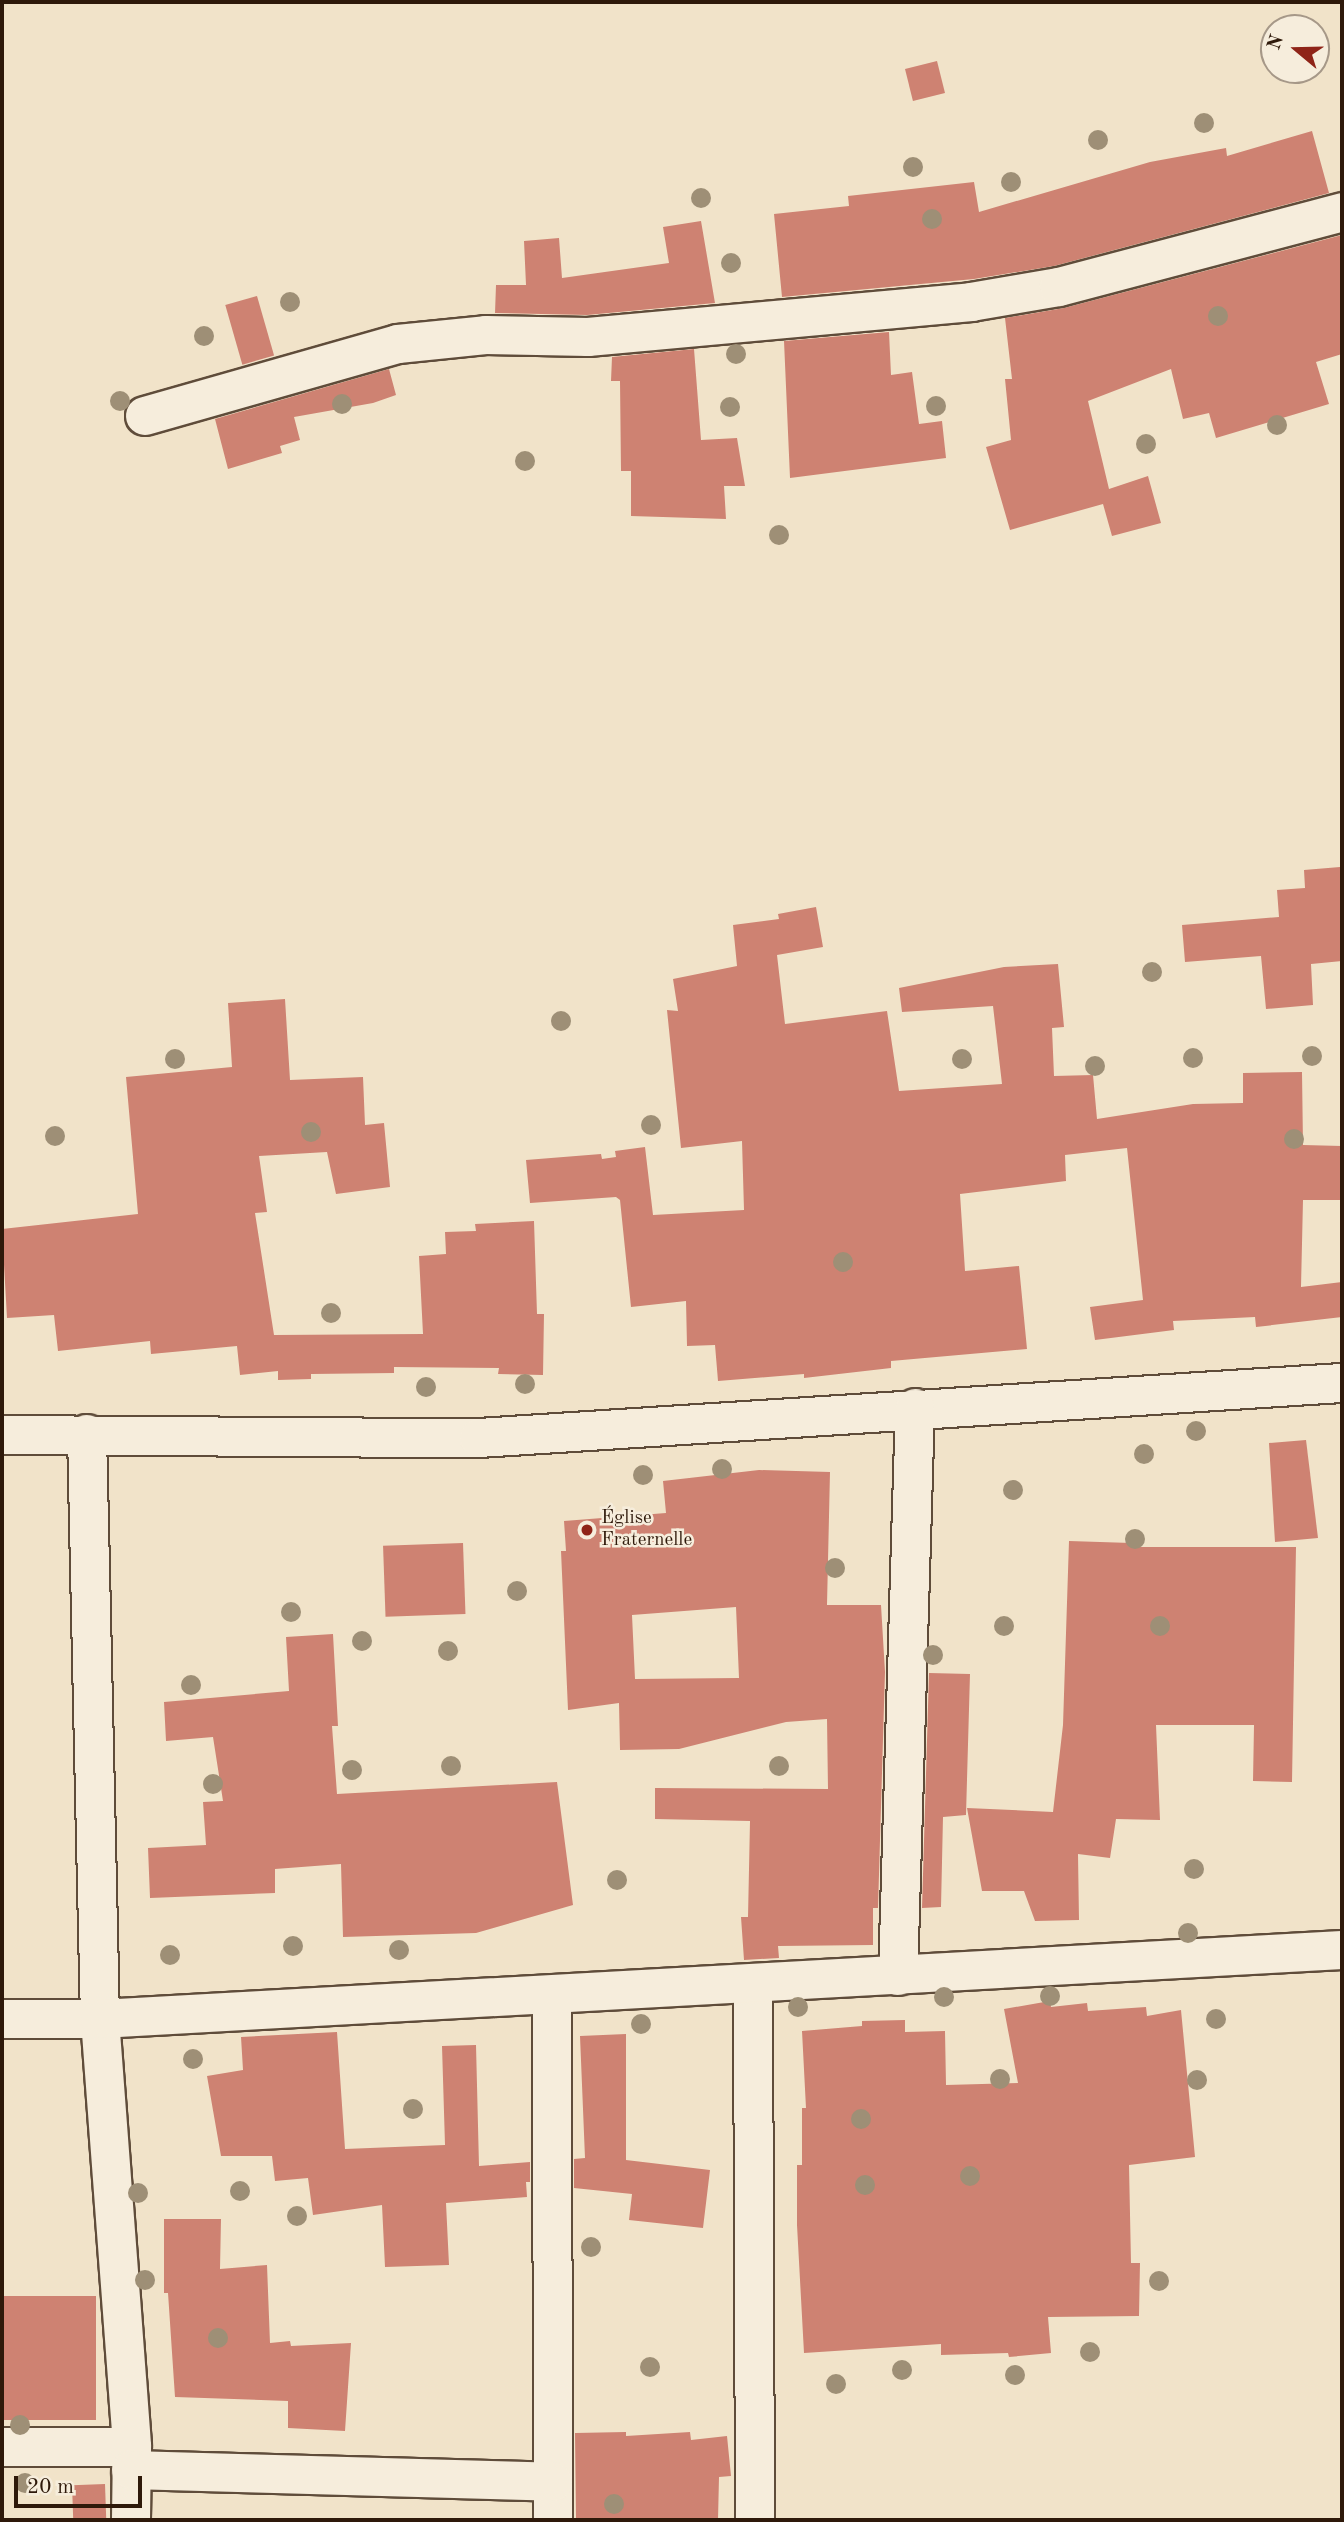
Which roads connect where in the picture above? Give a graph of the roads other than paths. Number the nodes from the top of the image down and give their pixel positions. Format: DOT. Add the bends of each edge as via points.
graph roads {
  1 [pos="1342,212"];
  2 [pos="145,416"];
  3 [pos="1342,1383"];
  4 [pos="915,1408"];
  5 [pos="87,1434"];
  6 [pos="2,1435"];
  7 [pos="1342,1950"];
  8 [pos="898,1976"];
  9 [pos="753,1984"];
  10 [pos="552,1995"];
  11 [pos="2,2020"];
  12 [pos="100,2020"];
  13 [pos="2,2447"];
  14 [pos="132,2459"];
  15 [pos="553,2482"];
  16 [pos="131,2520"];
  17 [pos="553,2520"];
  18 [pos="755,2520"];
  1 -- 2 [label="street" via="1059,287 971,302 588,337 486,335 398,344"];
  3 -- 4 [label="street"];
  4 -- 5 [label="street" via="479,1438"];
  4 -- 8 [label="street"];
  5 -- 6 [label="street"];
  5 -- 12 [label="street"];
  7 -- 8 [label="street"];
  8 -- 9 [label="street"];
  9 -- 10 [label="street"];
  9 -- 18 [label="street"];
  10 -- 12 [label="street"];
  10 -- 15 [label="street"];
  11 -- 12 [label="street"];
  12 -- 14 [label="street"];
  13 -- 14 [label="street"];
  14 -- 15 [label="street"];
  14 -- 16 [label="street"];
  15 -- 17 [label="street"];
}
